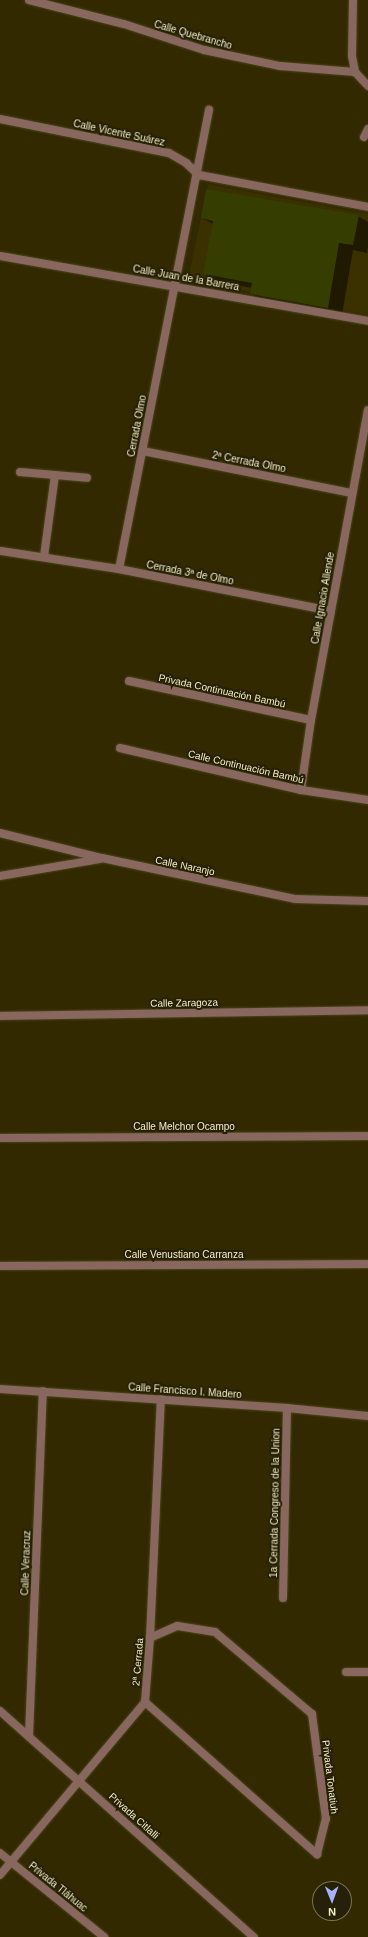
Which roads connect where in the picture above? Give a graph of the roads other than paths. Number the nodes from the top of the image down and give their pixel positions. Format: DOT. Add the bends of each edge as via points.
graph roads {
  1 [pos="29,0"];
  2 [pos="353,0"];
  3 [pos="355,72"];
  4 [pos="368,86"];
  5 [pos="210,110"];
  6 [pos="0,119"];
  7 [pos="368,129"];
  8 [pos="364,137"];
  9 [pos="199,176"];
  10 [pos="368,207"];
  11 [pos="0,256"];
  12 [pos="174,286"];
  13 [pos="368,321"];
  14 [pos="368,410"];
  15 [pos="143,451"];
  16 [pos="20,472"];
  17 [pos="54,475"];
  18 [pos="87,478"];
  19 [pos="352,493"];
  20 [pos="1,551"];
  21 [pos="44,556"];
  22 [pos="119,569"];
  23 [pos="331,611"];
  24 [pos="129,681"];
  25 [pos="311,720"];
  26 [pos="120,748"];
  27 [pos="300,790"];
  28 [pos="368,800"];
  29 [pos="0,833"];
  30 [pos="102,858"];
  31 [pos="0,876"];
  32 [pos="368,901"];
  33 [pos="368,1010"];
  34 [pos="0,1016"];
  35 [pos="368,1136"];
  36 [pos="0,1138"];
  37 [pos="368,1264"];
  38 [pos="0,1266"];
  39 [pos="0,1389"];
  40 [pos="43,1391"];
  41 [pos="161,1399"];
  42 [pos="287,1408"];
  43 [pos="368,1416"];
  44 [pos="283,1598"];
  45 [pos="150,1638"];
  46 [pos="346,1672"];
  47 [pos="368,1672"];
  48 [pos="144,1702"];
  49 [pos="0,1711"];
  50 [pos="29,1736"];
  51 [pos="80,1781"];
  52 [pos="0,1853"];
  53 [pos="11,1862"];
  54 [pos="0,1875"];
  55 [pos="104,1937"];
  56 [pos="254,1937"];
  1 -- 3 [label="street, Calle Quebrancho" via="124,24 204,50 280,66"];
  2 -- 3 [label="street" via="352,56"];
  3 -- 4 [label="street"];
  5 -- 9 [label="street, Cerrada Olmo"];
  6 -- 9 [label="street, Calle Vicente Suárez" via="170,153 186,163"];
  7 -- 8 [label="street"];
  9 -- 10 [label="street"];
  9 -- 12 [label="street, Cerrada Olmo"];
  11 -- 12 [label="street, Calle Juan de la Barrera"];
  12 -- 13 [label="street, Calle Juan de la Barrera"];
  12 -- 15 [label="street, Cerrada Olmo"];
  14 -- 19 [label="street, Calle Ignacio Allende"];
  15 -- 19 [label="street, 2ª Cerrada Olmo"];
  15 -- 22 [label="street, Cerrada Olmo"];
  16 -- 17 [label="street"];
  17 -- 18 [label="street"];
  17 -- 21 [label="street"];
  19 -- 23 [label="street, Calle Ignacio Allende"];
  20 -- 21 [label="street, Cerrada 3ª de Olmo"];
  21 -- 22 [label="street, Cerrada 3ª de Olmo"];
  22 -- 23 [label="street, Cerrada 3ª de Olmo"];
  23 -- 25 [label="street, Calle Ignacio Allende"];
  24 -- 25 [label="street, Privada Continuación Bambú"];
  25 -- 27 [label="street, Calle Ignacio Allende"];
  26 -- 27 [label="street, Calle Continuación Bambú"];
  27 -- 28 [label="street, Calle Continuación Bambú"];
  29 -- 30 [label="street, Calle Naranjo"];
  30 -- 31 [label="street"];
  30 -- 32 [label="street, Calle Naranjo" via="295,899"];
  33 -- 34 [label="street, Calle Zaragoza"];
  35 -- 36 [label="street, Calle Melchor Ocampo"];
  37 -- 38 [label="street, Calle Venustiano Carranza"];
  39 -- 40 [label="street, Calle Francisco I. Madero"];
  40 -- 41 [label="street, Calle Francisco I. Madero"];
  40 -- 50 [label="street, Calle Veracruz"];
  41 -- 42 [label="street, Calle Francisco I. Madero"];
  41 -- 45 [label="street, 2ª Cerrada"];
  42 -- 43 [label="street, Calle Francisco I. Madero"];
  42 -- 44 [label="street, 1a Cerrada Congreso de la Union"];
  45 -- 48 [label="street, 2ª Cerrada"];
  45 -- 48 [label="street, Privada Tonatiuh" via="177,1626 215,1632 312,1714 326,1819 317,1854"];
  46 -- 47 [label="street"];
  48 -- 51 [label="street"];
  49 -- 50 [label="street, Privada Citlalli"];
  50 -- 51 [label="street, Privada Citlalli"];
  51 -- 53 [label="street"];
  51 -- 56 [label="street, Privada Citlalli"];
  52 -- 53 [label="street, Privada Tláhuac"];
  53 -- 54 [label="street"];
  53 -- 55 [label="street, Privada Tláhuac"];
}
